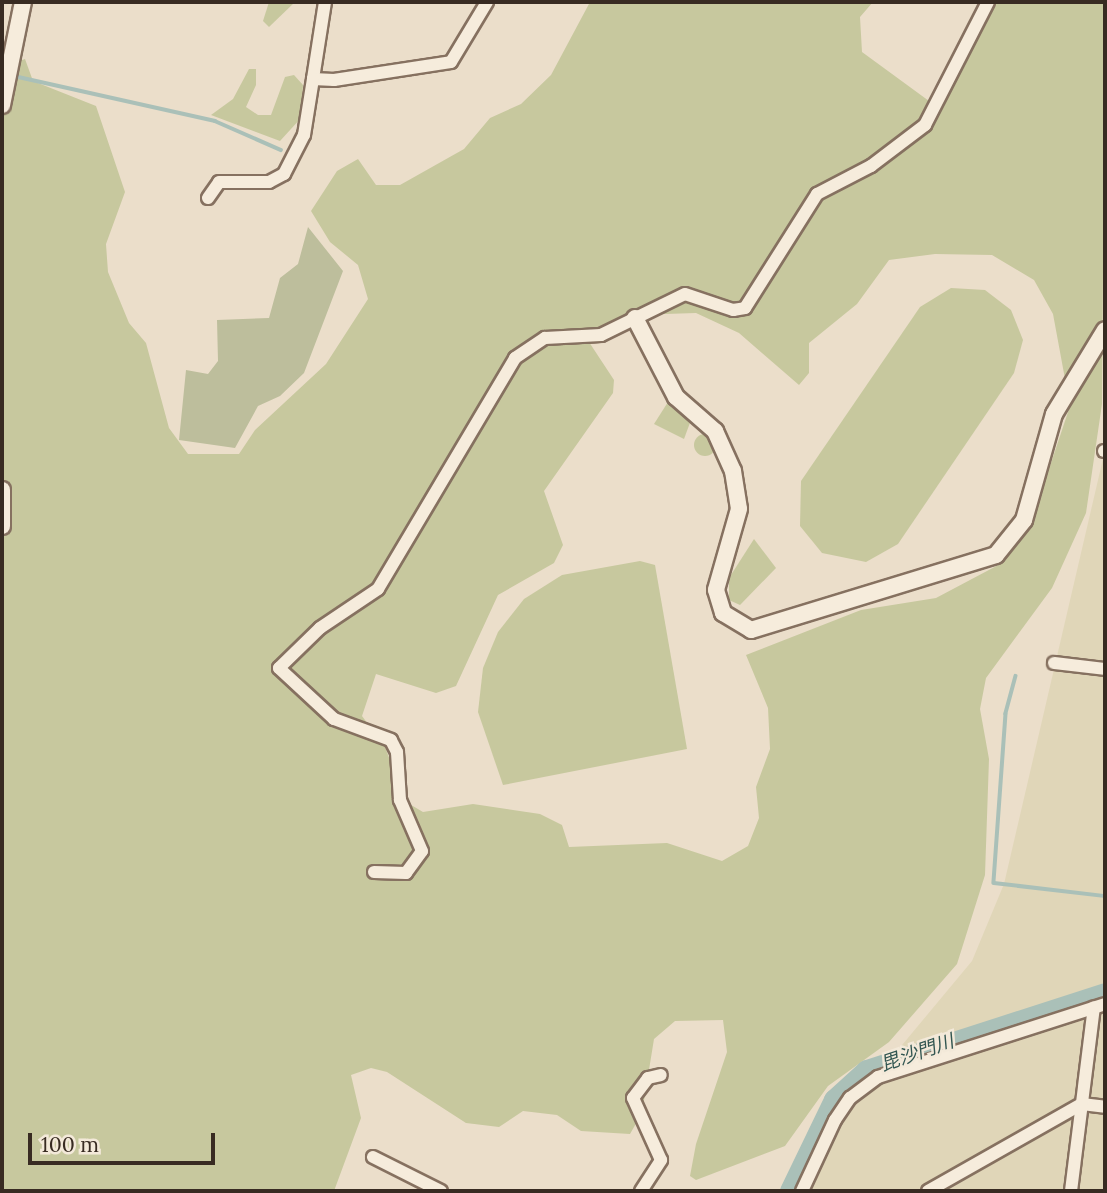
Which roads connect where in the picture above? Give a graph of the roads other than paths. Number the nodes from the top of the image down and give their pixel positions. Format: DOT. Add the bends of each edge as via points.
graph roads {
  1 [pos="23,2"];
  2 [pos="325,2"];
  3 [pos="487,2"];
  4 [pos="988,2"];
  5 [pos="313,79"];
  6 [pos="2,106"];
  7 [pos="208,198"];
  8 [pos="635,318"];
  9 [pos="1105,330"];
  10 [pos="2,490"];
  11 [pos="2,526"];
  12 [pos="1054,663"];
  13 [pos="1105,669"];
  14 [pos="374,872"];
  15 [pos="1100,1006"];
  16 [pos="661,1075"];
  17 [pos="1082,1104"];
  18 [pos="1105,1107"];
  19 [pos="373,1157"];
  20 [pos="441,1191"];
  21 [pos="641,1191"];
  22 [pos="802,1191"];
  23 [pos="928,1191"];
  24 [pos="1072,1191"];
  1 -- 6 [label="street"];
  2 -- 5 [label="street"];
  3 -- 5 [label="street" via="459,55 442,66"];
  4 -- 8 [label="street" via="925,125 871,166 817,194 745,308 733,310 685,294"];
  5 -- 7 [label="street" via="304,135 284,174 269,182 219,182"];
  8 -- 9 [label="street" via="676,397 715,431 733,471 739,509 716,590 723,613 751,630 996,555 1024,520 1054,414"];
  8 -- 14 [label="street" via="594,337 545,338 515,358 378,589 320,628 279,668 334,719 391,740 397,752 400,800 422,851 407,873"];
  10 -- 11 [label="street"];
  12 -- 13 [label="street"];
  15 -- 17 [label="street"];
  15 -- 22 [label="street" via="878,1077 850,1098 835,1120"];
  16 -- 21 [label="street" via="648,1078 633,1098 661,1160"];
  17 -- 18 [label="street"];
  17 -- 23 [label="street"];
  17 -- 24 [label="street"];
  19 -- 20 [label="street"];
}
